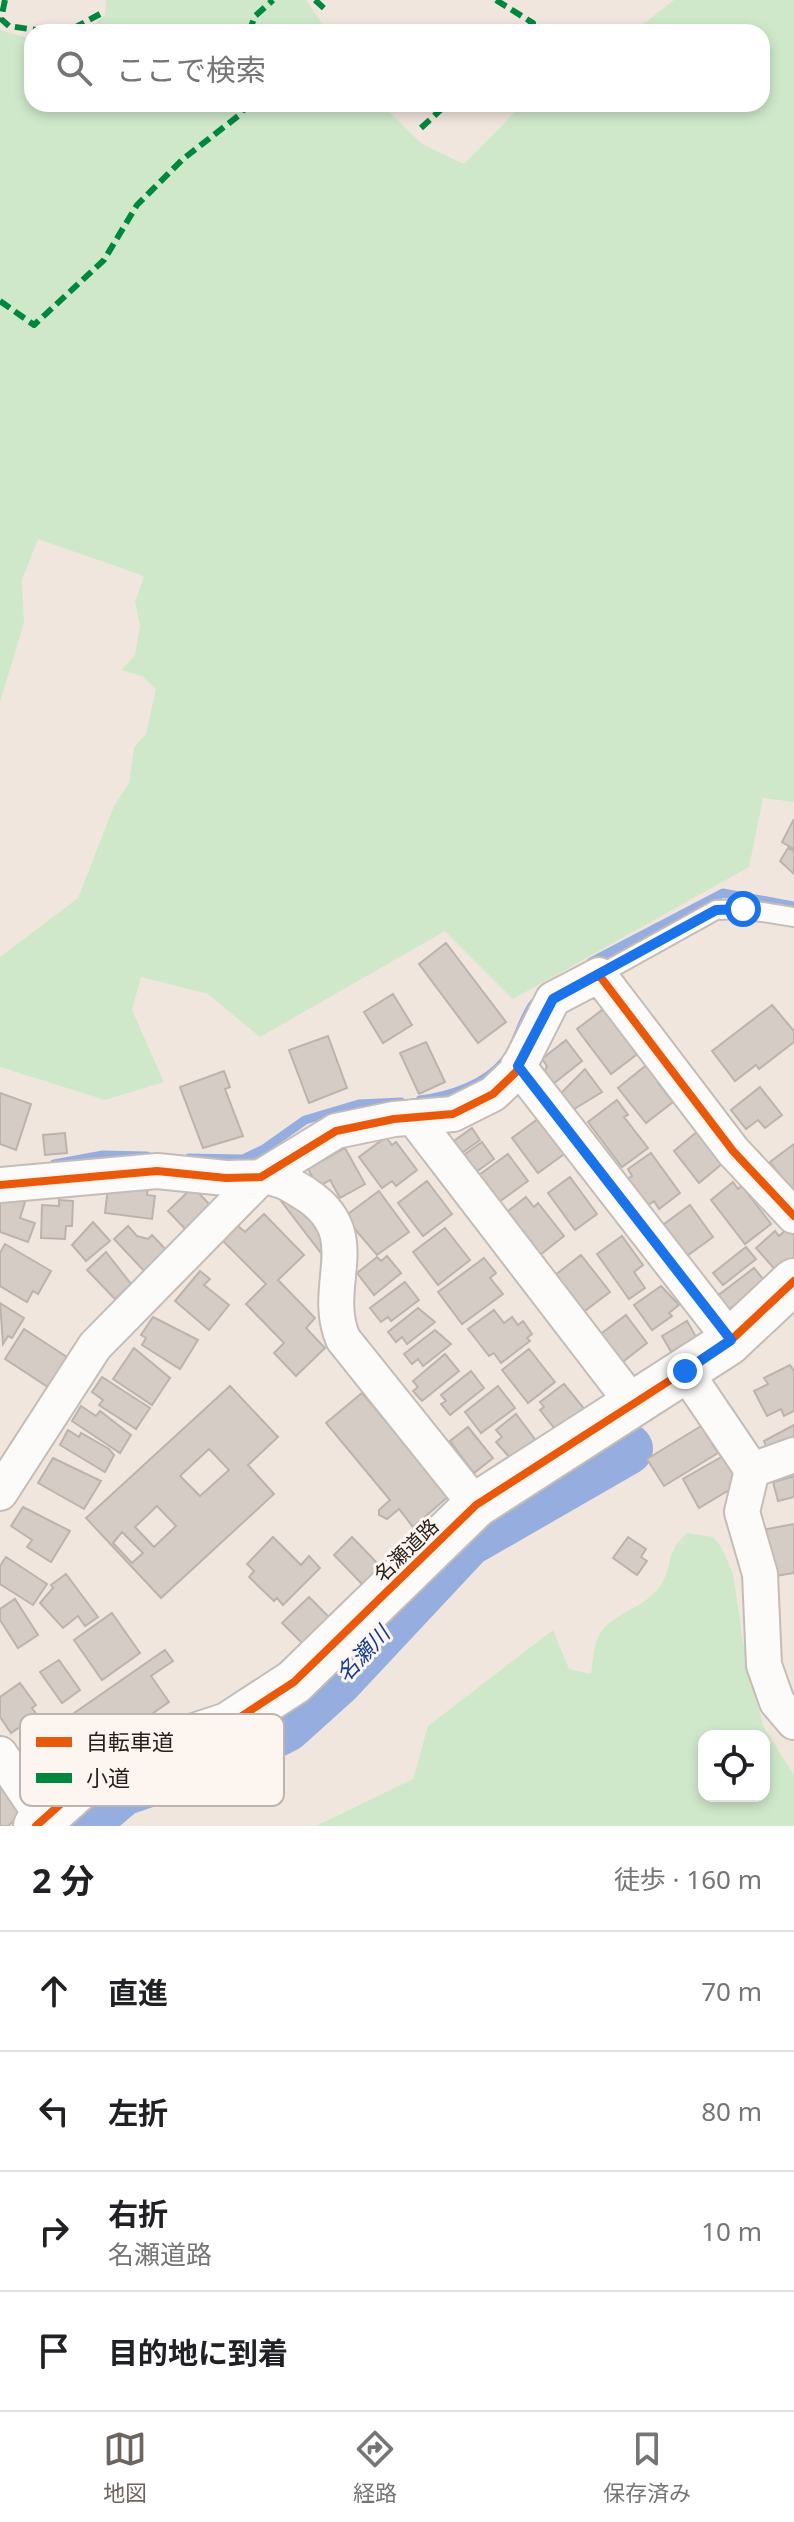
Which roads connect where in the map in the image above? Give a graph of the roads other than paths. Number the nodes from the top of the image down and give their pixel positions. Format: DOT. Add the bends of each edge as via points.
graph roads {
  1 [pos="794,917"];
  2 [pos="599,975"];
  3 [pos="518,1066"];
  4 [pos="413,1117"];
  5 [pos="261,1177"];
  6 [pos="0,1185"];
  7 [pos="794,1216"];
  8 [pos="792,1286"];
  9 [pos="731,1340"];
  10 [pos="685,1371"];
  11 [pos="634,1405"];
  12 [pos="794,1455"];
  13 [pos="752,1470"];
  14 [pos="0,1493"];
  15 [pos="476,1505"];
  16 [pos="245,1714"];
  17 [pos="794,1722"];
  18 [pos="0,1754"];
  19 [pos="20,1788"];
  20 [pos="58,1806"];
  21 [pos="40,1822"];
  1 -- 2 [label="lane" via="716,910"];
  2 -- 3 [label="street" via="553,999"];
  2 -- 7 [label="street" via="733,1151"];
  3 -- 4 [label="street" via="493,1094 453,1114"];
  3 -- 9 [label="street"];
  4 -- 5 [label="street" via="336,1131"];
  4 -- 11 [label="street"];
  5 -- 6 [label="street" via="157,1171"];
  5 -- 14 [label="street" via="95,1346"];
  5 -- 15 [label="street" via="279,1177 331,1217 341,1240 335,1319 343,1339"];
  8 -- 9 [label="street, 名瀬道路"];
  9 -- 10 [label="street, 名瀬道路"];
  10 -- 11 [label="street, 名瀬道路"];
  10 -- 13 [label="street"];
  11 -- 15 [label="street, 名瀬道路"];
  12 -- 13 [label="street"];
  13 -- 17 [label="street" via="742,1512 760,1574 764,1665 777,1702"];
  15 -- 16 [label="street, 名瀬道路" via="294,1682"];
  18 -- 19 [label="street"];
  20 -- 21 [label="street, 名瀬道路"];
}
